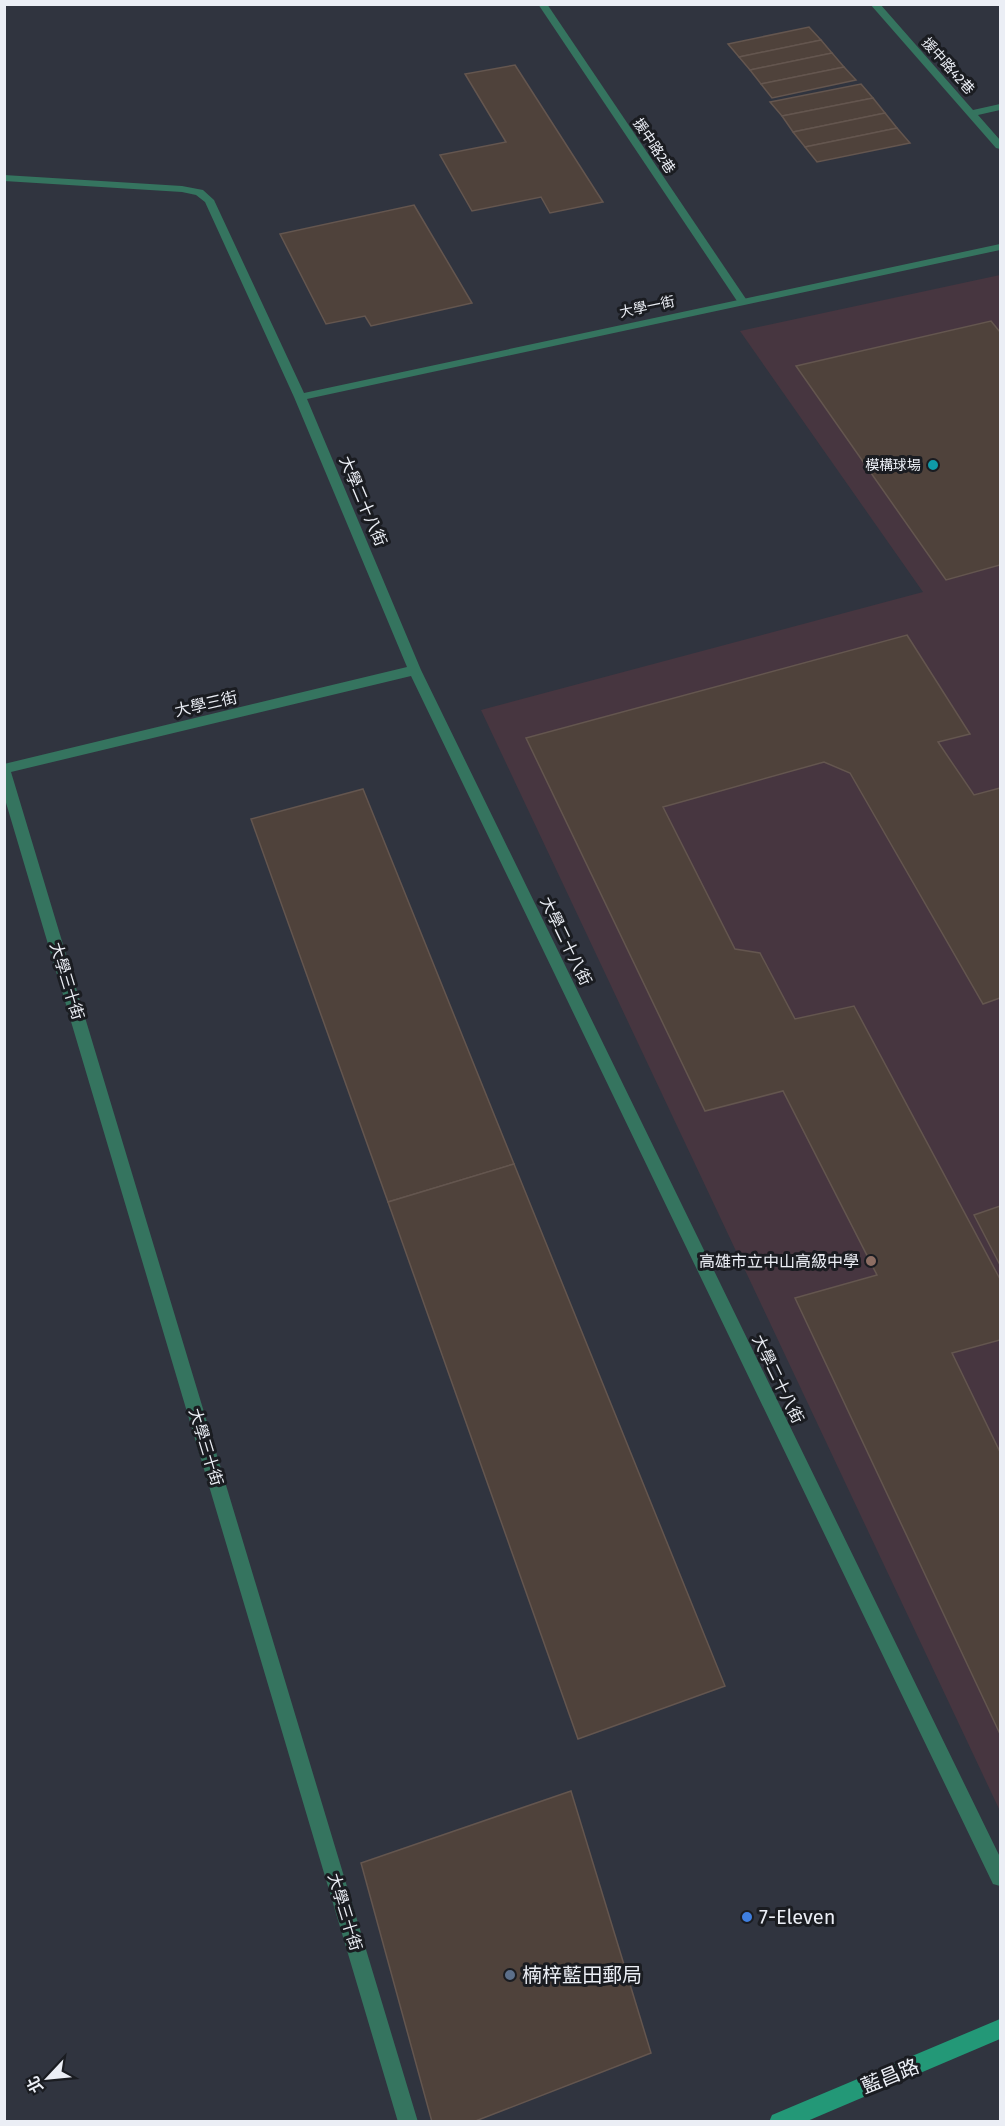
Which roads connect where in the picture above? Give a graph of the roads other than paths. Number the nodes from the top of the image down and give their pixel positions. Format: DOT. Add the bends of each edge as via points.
graph roads {
  1 [pos="542,4"];
  2 [pos="874,4"];
  3 [pos="1000,107"];
  4 [pos="971,113"];
  5 [pos="1000,146"];
  6 [pos="4,178"];
  7 [pos="1000,247"];
  8 [pos="743,302"];
  9 [pos="300,397"];
  10 [pos="415,670"];
  11 [pos="4,770"];
  12 [pos="1000,1878"];
  13 [pos="1000,2029"];
  14 [pos="408,2121"];
  15 [pos="779,2121"];
  1 -- 8 [label="street, 援中路2巷"];
  2 -- 4 [label="street, 援中路42巷"];
  3 -- 4 [label="street"];
  4 -- 5 [label="street, 援中路42巷"];
  6 -- 9 [label="street, 大學二十八街" via="199,192 209,200"];
  7 -- 8 [label="street, 大學一街"];
  8 -- 9 [label="street, 大學一街"];
  9 -- 10 [label="street, 大學二十八街"];
  10 -- 11 [label="street, 大學三街"];
  10 -- 12 [label="street, 大學二十八街"];
  11 -- 14 [label="street, 大學三十街"];
  13 -- 15 [label="street, 藍昌路"];
}
